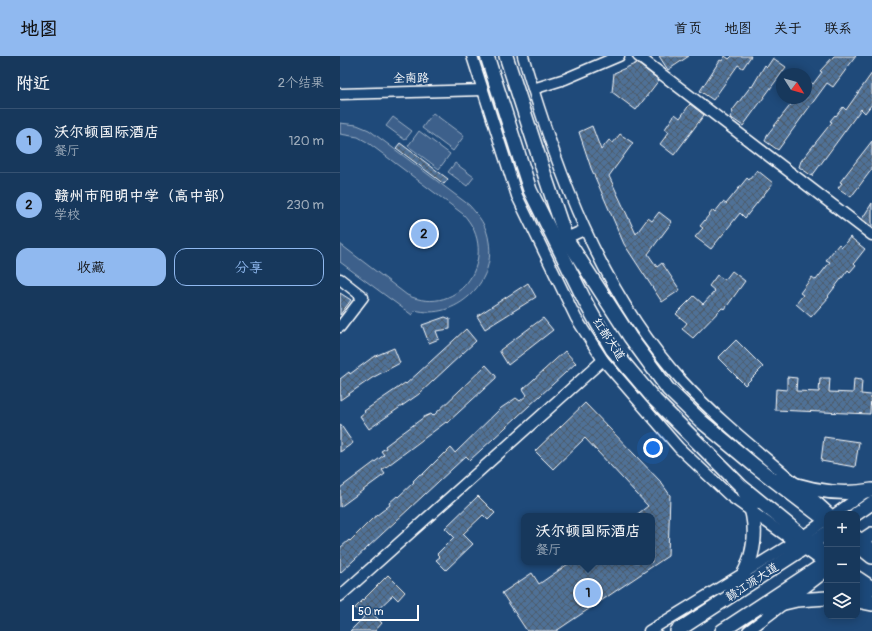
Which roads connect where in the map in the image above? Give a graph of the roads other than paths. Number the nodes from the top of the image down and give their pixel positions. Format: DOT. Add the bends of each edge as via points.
graph roads {
  1 [pos="472,56"];
  2 [pos="487,56"];
  3 [pos="506,56"];
  4 [pos="523,56"];
  5 [pos="618,56"];
  6 [pos="638,56"];
  7 [pos="533,89"];
  8 [pos="483,90"];
  9 [pos="340,94"];
  10 [pos="584,230"];
  11 [pos="872,235"];
  12 [pos="561,240"];
  13 [pos="542,249"];
  14 [pos="340,279"];
  15 [pos="340,327"];
  16 [pos="603,360"];
  17 [pos="755,466"];
  18 [pos="741,486"];
  19 [pos="800,487"];
  20 [pos="871,489"];
  21 [pos="872,504"];
  22 [pos="752,510"];
  23 [pos="839,511"];
  24 [pos="860,512"];
  25 [pos="824,513"];
  26 [pos="824,514"];
  27 [pos="824,523"];
  28 [pos="824,534"];
  29 [pos="804,542"];
  30 [pos="864,544"];
  31 [pos="872,557"];
  32 [pos="824,561"];
  33 [pos="824,566"];
  34 [pos="824,567"];
  35 [pos="746,572"];
  36 [pos="860,580"];
  37 [pos="872,588"];
  38 [pos="860,590"];
  39 [pos="340,596"];
  40 [pos="824,598"];
  41 [pos="872,600"];
  42 [pos="724,601"];
  43 [pos="860,601"];
  44 [pos="786,602"];
  45 [pos="872,604"];
  46 [pos="752,612"];
  47 [pos="649,631"];
  48 [pos="677,631"];
  49 [pos="722,631"];
  50 [pos="748,631"];
  1 -- 8 [label="street"];
  2 -- 12 [label="main road, 红都大道" via="530,190"];
  3 -- 12 [label="main road, 红都大道" via="544,175"];
  4 -- 7 [label="street"];
  5 -- 7 [label="street" via="565,79"];
  6 -- 11 [label="street"];
  7 -- 10 [label="street"];
  8 -- 9 [label="street, 全南路"];
  8 -- 13 [label="street" via="517,196"];
  10 -- 12 [label="street"];
  10 -- 19 [label="street" via="642,330 681,380 710,410"];
  12 -- 13 [label="street"];
  12 -- 17 [label="main road, 红都大道" via="668,389 701,421"];
  12 -- 18 [label="main road, 红都大道" via="588,307 612,349 655,400"];
  13 -- 16 [label="street" via="576,318"];
  14 -- 15 [label="street" via="363,297"];
  16 -- 22 [label="street" via="679,448 730,496"];
  16 -- 39 [label="street"];
  17 -- 19 [label="main road"];
  17 -- 26 [label="main road, 红都大道"];
  18 -- 22 [label="main road"];
  18 -- 29 [label="main road, 红都大道"];
  19 -- 20 [label="main road" via="834,492"];
  19 -- 25 [label="street"];
  20 -- 23 [label="street"];
  21 -- 24 [label="main road"];
  22 -- 29 [label="street"];
  22 -- 35 [label="main road" via="754,544"];
  27 -- 29 [label="street"];
  28 -- 29 [label="main road, 赣江源大道"];
  29 -- 32 [label="main road, 红都大道"];
  29 -- 35 [label="street"];
  29 -- 42 [label="main road, 赣江源大道"];
  30 -- 31 [label="main road"];
  33 -- 46 [label="main road, 赣江源大道"];
  34 -- 44 [label="street"];
  35 -- 42 [label="main road"];
  35 -- 47 [label="street"];
  36 -- 37 [label="main road"];
  38 -- 41 [label="street"];
  40 -- 44 [label="main road"];
  42 -- 48 [label="main road, 赣江源大道"];
  43 -- 45 [label="main road"];
  44 -- 46 [label="main road"];
  44 -- 50 [label="street"];
  46 -- 49 [label="main road, 赣江源大道"];
}
